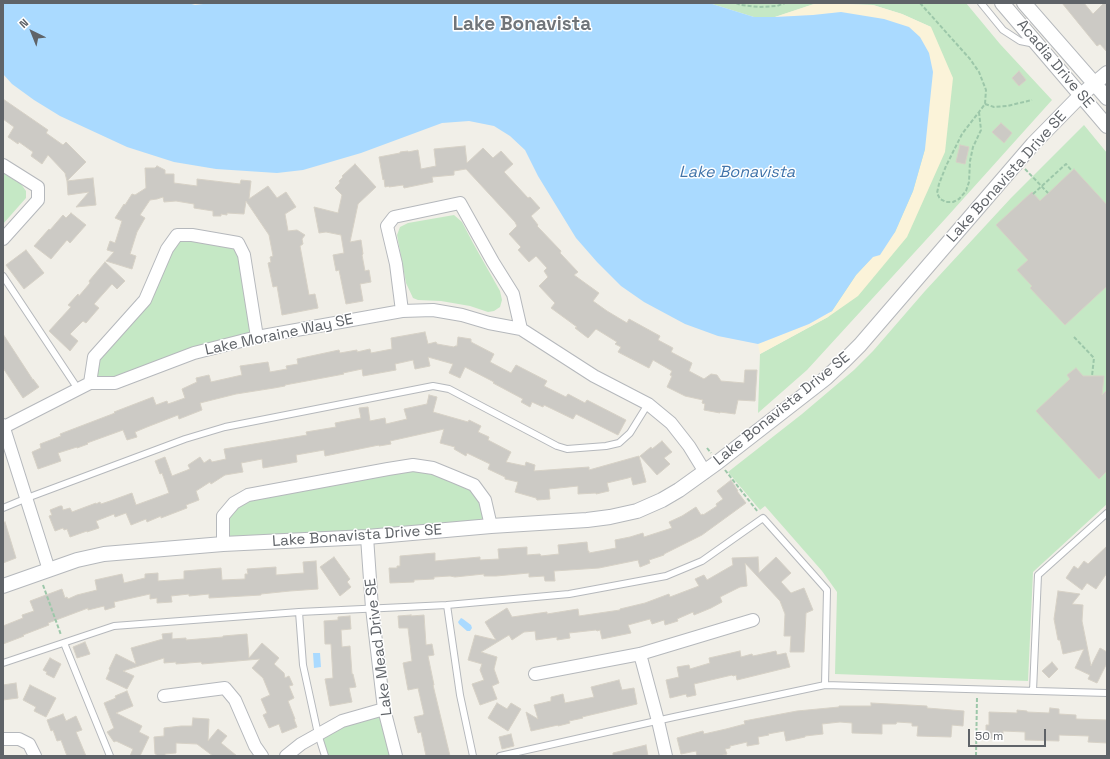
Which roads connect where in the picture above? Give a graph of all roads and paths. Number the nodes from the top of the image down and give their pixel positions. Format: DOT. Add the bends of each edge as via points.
graph roads {
  1 [pos="736,3"];
  2 [pos="785,3"];
  3 [pos="920,3"];
  4 [pos="981,3"];
  5 [pos="1002,3"];
  6 [pos="1024,3"];
  7 [pos="1038,44"];
  8 [pos="1107,72"];
  9 [pos="1095,83"];
  10 [pos="1081,95"];
  11 [pos="1107,98"];
  12 [pos="1032,100"];
  13 [pos="985,104"];
  14 [pos="979,112"];
  15 [pos="1107,126"];
  16 [pos="1018,161"];
  17 [pos="3,165"];
  18 [pos="1072,171"];
  19 [pos="1041,186"];
  20 [pos="1048,193"];
  21 [pos="1033,194"];
  22 [pos="3,239"];
  23 [pos="3,276"];
  24 [pos="402,311"];
  25 [pos="521,329"];
  26 [pos="257,337"];
  27 [pos="1074,337"];
  28 [pos="1092,376"];
  29 [pos="90,383"];
  30 [pos="78,389"];
  31 [pos="648,404"];
  32 [pos="4,426"];
  33 [pos="707,448"];
  34 [pos="718,462"];
  35 [pos="705,472"];
  36 [pos="27,498"];
  37 [pos="3,508"];
  38 [pos="1107,512"];
  39 [pos="763,518"];
  40 [pos="491,526"];
  41 [pos="367,537"];
  42 [pos="224,544"];
  43 [pos="44,572"];
  44 [pos="3,586"];
  45 [pos="446,605"];
  46 [pos="372,608"];
  47 [pos="299,612"];
  48 [pos="753,620"];
  49 [pos="64,643"];
  50 [pos="640,654"];
  51 [pos="3,663"];
  52 [pos="535,674"];
  53 [pos="825,685"];
  54 [pos="977,690"];
  55 [pos="1033,691"];
  56 [pos="1107,693"];
  57 [pos="164,696"];
  58 [pos="384,709"];
  59 [pos="658,721"];
  60 [pos="318,734"];
  61 [pos="3,739"];
  62 [pos="35,756"];
  63 [pos="110,756"];
  64 [pos="262,756"];
  65 [pos="286,756"];
  66 [pos="325,756"];
  67 [pos="396,756"];
  68 [pos="472,756"];
  69 [pos="500,756"];
  70 [pos="666,756"];
  71 [pos="976,756"];
  1 -- 2 [label="path" via="759,7"];
  3 -- 13 [label="path" via="979,72 986,90"];
  4 -- 7 [label="lane" via="1003,30 1020,41"];
  5 -- 7 [label="street, Acadia Drive SE"];
  6 -- 9 [label="street, Acadia Drive SE"];
  7 -- 10 [label="street, Acadia Drive SE"];
  8 -- 9 [label="street, Lake Bonavista Drive SE"];
  9 -- 10 [label="street, Lake Bonavista Drive SE"];
  9 -- 11 [label="street, Acadia Drive SE"];
  10 -- 15 [label="street, Acadia Drive SE"];
  10 -- 16 [label="street, Lake Bonavista Drive SE"];
  12 -- 13 [label="path" via="1007,106 994,107"];
  13 -- 14 [label="path"];
  14 -- 14 [label="path" via="962,134 939,184 937,193 940,199 946,202 959,199 966,191 973,147 981,130"];
  16 -- 19 [label="path"];
  16 -- 34 [label="street, Lake Bonavista Drive SE" via="849,356 826,378"];
  17 -- 22 [label="street" via="38,187 38,200"];
  18 -- 19 [label="path" via="1066,164"];
  19 -- 20 [label="path"];
  19 -- 21 [label="path"];
  23 -- 30 [label="lane"];
  24 -- 25 [label="street, Lake Moraine Way SE" via="433,310"];
  24 -- 25 [label="street" via="396,264 387,226 394,217 460,203 513,294"];
  24 -- 26 [label="street, Lake Moraine Way SE"];
  25 -- 31 [label="street, Lake Moraine Way SE" via="594,376"];
  26 -- 29 [label="street, Lake Moraine Way SE" via="194,353 115,383"];
  26 -- 29 [label="street" via="244,255 238,243 177,235 167,249 145,300 94,357"];
  27 -- 28 [label="path" via="1094,358"];
  29 -- 30 [label="street, Lake Moraine Way SE"];
  30 -- 32 [label="street, Lake Moraine Way SE"];
  31 -- 35 [label="street, Lake Moraine Way SE" via="671,423"];
  31 -- 36 [label="lane" via="630,433 619,443 566,449 449,389 433,386 225,427 185,439"];
  32 -- 36 [label="street"];
  33 -- 34 [label="path"];
  34 -- 35 [label="street, Lake Bonavista Drive SE"];
  34 -- 39 [label="path"];
  35 -- 40 [label="street, Lake Bonavista Drive SE" via="662,500 637,511 587,520"];
  36 -- 37 [label="lane"];
  36 -- 43 [label="street"];
  38 -- 55 [label="lane" via="1038,575"];
  39 -- 45 [label="lane" via="702,561 666,576 569,594"];
  39 -- 53 [label="lane" via="827,590"];
  40 -- 41 [label="street, Lake Bonavista Drive SE"];
  40 -- 42 [label="street" via="485,500 474,485 433,468 412,465 248,495 234,503 223,516"];
  41 -- 42 [label="street, Lake Bonavista Drive SE"];
  41 -- 46 [label="street, Lake Mead Drive SE"];
  42 -- 43 [label="street, Lake Bonavista Drive SE" via="104,554 77,560"];
  43 -- 44 [label="street, Lake Bonavista Drive SE"];
  43 -- 49 [label="path"];
  45 -- 46 [label="lane"];
  45 -- 68 [label="lane"];
  46 -- 47 [label="lane"];
  46 -- 58 [label="street, Lake Mead Drive SE"];
  47 -- 49 [label="lane" via="114,626"];
  47 -- 60 [label="lane" via="303,665"];
  48 -- 50 [label="street"];
  49 -- 51 [label="lane"];
  49 -- 63 [label="lane"];
  50 -- 52 [label="street"];
  50 -- 59 [label="street"];
  53 -- 54 [label="lane"];
  53 -- 59 [label="lane"];
  54 -- 55 [label="lane"];
  54 -- 71 [label="path"];
  55 -- 56 [label="lane"];
  57 -- 64 [label="street" via="225,688 235,700"];
  58 -- 60 [label="street" via="342,721"];
  58 -- 67 [label="street, Lake Mead Drive SE"];
  59 -- 69 [label="lane"];
  59 -- 70 [label="street"];
  60 -- 65 [label="street"];
  60 -- 66 [label="lane"];
  61 -- 62 [label="street" via="19,739 29,744"];
}
